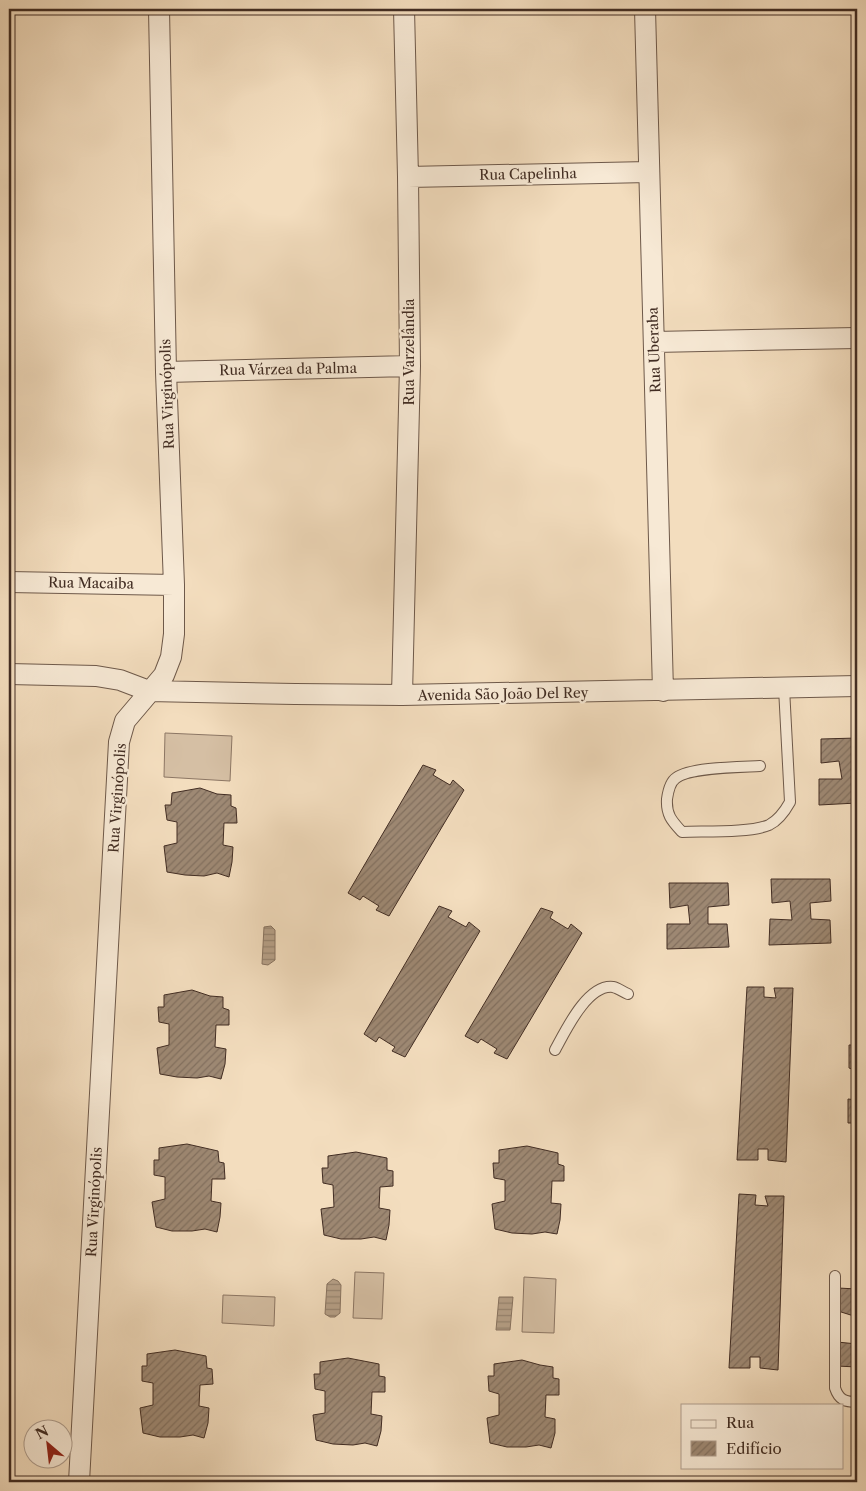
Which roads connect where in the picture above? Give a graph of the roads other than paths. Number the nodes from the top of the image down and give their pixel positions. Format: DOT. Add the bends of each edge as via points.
graph roads {
  1 [pos="159,9"];
  2 [pos="404,9"];
  3 [pos="644,9"];
  4 [pos="648,172"];
  5 [pos="408,177"];
  6 [pos="857,338"];
  7 [pos="654,342"];
  8 [pos="410,366"];
  9 [pos="166,372"];
  10 [pos="9,582"];
  11 [pos="174,585"];
  12 [pos="9,674"];
  13 [pos="857,686"];
  14 [pos="784,688"];
  15 [pos="149,691"];
  16 [pos="662,691"];
  17 [pos="402,695"];
  18 [pos="760,766"];
  19 [pos="628,994"];
  20 [pos="555,1050"];
  21 [pos="834,1276"];
  22 [pos="857,1402"];
  23 [pos="79,1482"];
  1 -- 9 [label="street, Rua Virginópolis"];
  2 -- 5 [label="street, Rua Varzelândia"];
  3 -- 4 [label="street, Rua Uberaba"];
  4 -- 5 [label="street, Rua Capelinha"];
  4 -- 7 [label="street, Rua Uberaba"];
  5 -- 8 [label="street, Rua Varzelândia"];
  6 -- 7 [label="street"];
  7 -- 16 [label="street, Rua Uberaba"];
  8 -- 9 [label="street, Rua Várzea da Palma"];
  8 -- 17 [label="street, Rua Varzelândia"];
  9 -- 11 [label="street, Rua Virginópolis"];
  10 -- 11 [label="street, Rua Macaiba"];
  11 -- 15 [label="street, Rua Virginópolis" via="171,657 164,675"];
  12 -- 15 [label="street, Avenida São João Del Rey" via="96,676 120,680"];
  13 -- 14 [label="street, Avenida São João Del Rey"];
  14 -- 16 [label="street, Avenida São João Del Rey"];
  14 -- 18 [label="lane" via="790,802 782,815 769,824 744,830 682,832 671,821 668,791 675,778 690,771"];
  15 -- 17 [label="street, Avenida São João Del Rey"];
  15 -- 23 [label="street, Rua Virginópolis" via="125,721 119,742"];
  16 -- 17 [label="street, Avenida São João Del Rey"];
  19 -- 20 [label="lane" via="612,987 587,998"];
  21 -- 22 [label="lane" via="835,1388 846,1402"];
}
